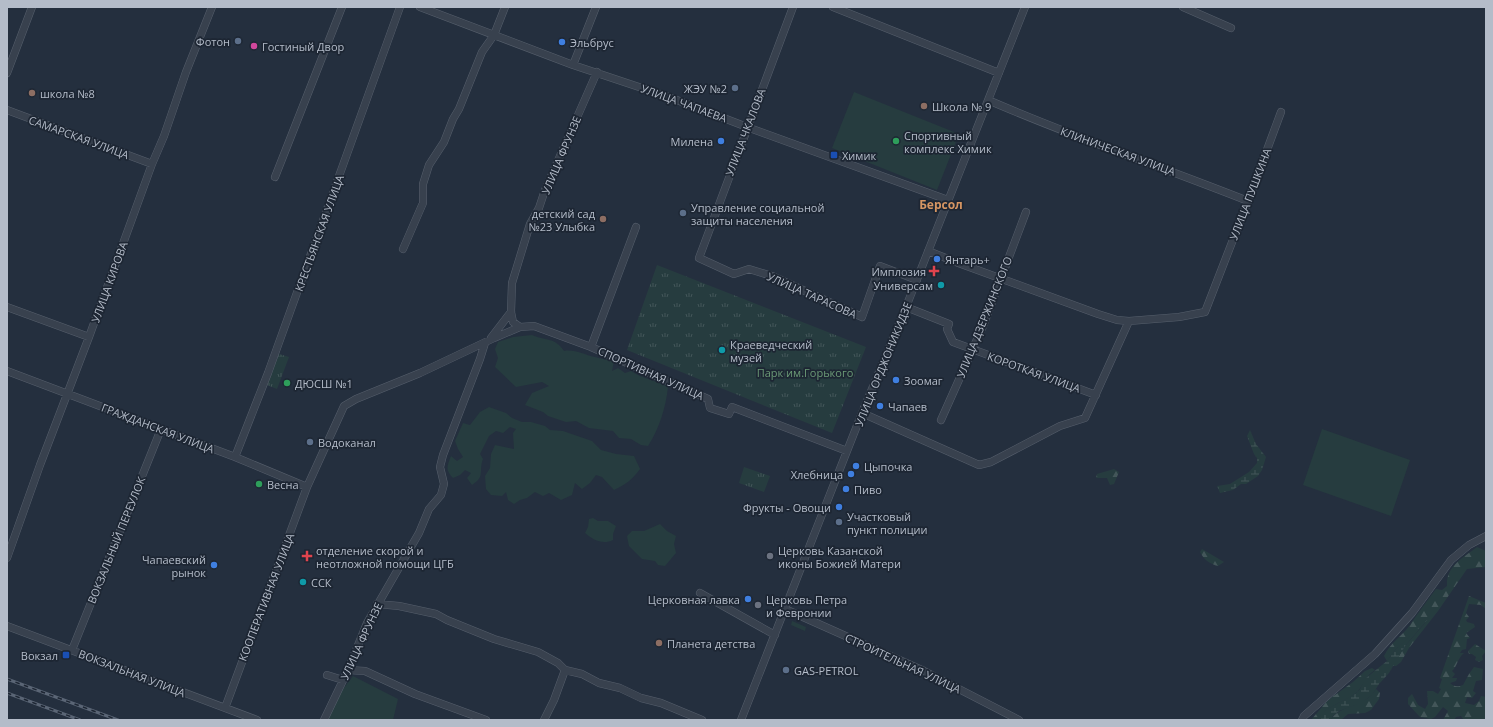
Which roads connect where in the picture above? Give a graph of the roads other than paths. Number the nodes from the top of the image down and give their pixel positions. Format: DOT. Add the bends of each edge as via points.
graph roads {
  1 [pos="32,7"];
  2 [pos="212,7"];
  3 [pos="342,7"];
  4 [pos="400,7"];
  5 [pos="420,7"];
  6 [pos="505,7"];
  7 [pos="596,7"];
  8 [pos="793,7"];
  9 [pos="833,7"];
  10 [pos="1025,7"];
  11 [pos="1183,7"];
  12 [pos="1231,28"];
  13 [pos="494,35"];
  14 [pos="574,65"];
  15 [pos="597,72"];
  16 [pos="7,73"];
  17 [pos="998,73"];
  18 [pos="988,100"];
  19 [pos="7,110"];
  20 [pos="1281,112"];
  21 [pos="747,127"];
  22 [pos="152,164"];
  23 [pos="275,177"];
  24 [pos="948,200"];
  25 [pos="1248,201"];
  26 [pos="1026,212"];
  27 [pos="636,227"];
  28 [pos="403,249"];
  29 [pos="928,251"];
  30 [pos="699,258"];
  31 [pos="1001,279"];
  32 [pos="917,280"];
  33 [pos="7,307"];
  34 [pos="906,307"];
  35 [pos="511,312"];
  36 [pos="1130,321"];
  37 [pos="534,326"];
  38 [pos="520,327"];
  39 [pos="89,337"];
  40 [pos="487,341"];
  41 [pos="592,347"];
  42 [pos="972,348"];
  43 [pos="7,371"];
  44 [pos="67,394"];
  45 [pos="1096,395"];
  46 [pos="862,413"];
  47 [pos="941,420"];
  48 [pos="161,429"];
  49 [pos="847,452"];
  50 [pos="234,457"];
  51 [pos="307,487"];
  52 [pos="1486,536"];
  53 [pos="7,558"];
  54 [pos="700,593"];
  55 [pos="377,604"];
  56 [pos="785,609"];
  57 [pos="7,626"];
  58 [pos="775,635"];
  59 [pos="72,650"];
  60 [pos="348,670"];
  61 [pos="565,670"];
  62 [pos="328,675"];
  63 [pos="343,680"];
  64 [pos="225,708"];
  65 [pos="258,720"];
  66 [pos="324,720"];
  67 [pos="486,720"];
  68 [pos="544,720"];
  69 [pos="702,720"];
  70 [pos="741,720"];
  71 [pos="1019,720"];
  72 [pos="1302,720"];
  1 -- 16 [label="street"];
  2 -- 22 [label="street, УЛИЦА КИРОВА"];
  3 -- 23 [label="street"];
  4 -- 50 [label="street, КРЕСТЬЯНСКАЯ УЛИЦА" via="268,373"];
  5 -- 13 [label="street, УЛИЦА ЧАПАЕВА"];
  6 -- 13 [label="street"];
  7 -- 14 [label="street"];
  8 -- 21 [label="street, УЛИЦА ЧКАЛОВА"];
  9 -- 17 [label="street"];
  10 -- 17 [label="street, УЛИЦА ОРДЖОНИКИДЗЕ"];
  11 -- 12 [label="street"];
  13 -- 14 [label="street, УЛИЦА ЧАПАЕВА"];
  13 -- 28 [label="street" via="482,52 444,142 429,165 423,184 423,203"];
  14 -- 15 [label="street, УЛИЦА ЧАПАЕВА"];
  15 -- 21 [label="street, УЛИЦА ЧАПАЕВА"];
  15 -- 35 [label="street, УЛИЦА ФРУНЗЕ" via="530,224 512,283"];
  17 -- 18 [label="street, УЛИЦА ОРДЖОНИКИДЗЕ"];
  18 -- 24 [label="street, УЛИЦА ОРДЖОНИКИДЗЕ"];
  18 -- 25 [label="street, КЛИНИЧЕСКАЯ УЛИЦА"];
  19 -- 22 [label="street, САМАРСКАЯ УЛИЦА"];
  20 -- 25 [label="street, УЛИЦА ПУШКИНА"];
  21 -- 24 [label="street, УЛИЦА ЧАПАЕВА"];
  21 -- 30 [label="street, УЛИЦА ЧКАЛОВА"];
  22 -- 39 [label="street, УЛИЦА КИРОВА"];
  24 -- 29 [label="street, УЛИЦА ОРДЖОНИКИДЗЕ"];
  25 -- 36 [label="street, УЛИЦА ПУШКИНА" via="1205,312"];
  26 -- 31 [label="street, УЛИЦА ДЗЕРЖИНСКОГО"];
  27 -- 41 [label="street"];
  29 -- 31 [label="street"];
  29 -- 32 [label="street, УЛИЦА ОРДЖОНИКИДЗЕ"];
  30 -- 32 [label="street, УЛИЦА ТАРАСОВА" via="734,274 749,269 772,276 862,317 880,266"];
  31 -- 36 [label="street" via="1098,314"];
  31 -- 42 [label="street, УЛИЦА ДЗЕРЖИНСКОГО"];
  32 -- 34 [label="street, УЛИЦА ОРДЖОНИКИДЗЕ"];
  33 -- 39 [label="street"];
  34 -- 42 [label="street, КОРОТКАЯ УЛИЦА" via="949,324 947,329 953,342"];
  34 -- 46 [label="street, УЛИЦА ОРДЖОНИКИДЗЕ"];
  35 -- 38 [label="street" via="513,322"];
  35 -- 40 [label="street"];
  36 -- 45 [label="street"];
  37 -- 38 [label="street, КООПЕРАТИВНАЯ УЛИЦА"];
  37 -- 41 [label="street, СПОРТИВНАЯ УЛИЦА"];
  38 -- 40 [label="street, КООПЕРАТИВНАЯ УЛИЦА"];
  39 -- 44 [label="street, УЛИЦА КИРОВА"];
  40 -- 51 [label="street, КООПЕРАТИВНАЯ УЛИЦА" via="344,406"];
  40 -- 55 [label="street, УЛИЦА ФРУНЗЕ" via="443,455 440,467 444,484 440,495 429,509"];
  41 -- 49 [label="street, СПОРТИВНАЯ УЛИЦА" via="708,399 710,408 729,414 732,407"];
  42 -- 45 [label="street, КОРОТКАЯ УЛИЦА"];
  42 -- 47 [label="street, УЛИЦА ДЗЕРЖИНСКОГО"];
  43 -- 44 [label="street, ГРАЖДАНСКАЯ УЛИЦА"];
  44 -- 48 [label="street, ГРАЖДАНСКАЯ УЛИЦА"];
  44 -- 53 [label="street, УЛИЦА КИРОВА"];
  45 -- 46 [label="street" via="1085,418 1060,426 991,462 979,464"];
  46 -- 49 [label="street, УЛИЦА ОРДЖОНИКИДЗЕ"];
  48 -- 50 [label="street, ГРАЖДАНСКАЯ УЛИЦА"];
  48 -- 59 [label="street, ВОКЗАЛЬНЫЙ ПЕРЕУЛОК"];
  49 -- 56 [label="street, УЛИЦА ОРДЖОНИКИДЗЕ"];
  50 -- 51 [label="street, ГРАЖДАНСКАЯ УЛИЦА"];
  51 -- 64 [label="street, КООПЕРАТИВНАЯ УЛИЦА"];
  52 -- 72 [label="street" via="1469,545 1451,560 1412,613 1375,654"];
  54 -- 58 [label="street"];
  55 -- 60 [label="street, УЛИЦА ФРУНЗЕ"];
  55 -- 61 [label="street" via="436,614 494,639 538,652"];
  56 -- 58 [label="street, УЛИЦА ОРДЖОНИКИДЗЕ"];
  56 -- 71 [label="street, СТРОИТЕЛЬНАЯ УЛИЦА" via="924,671"];
  57 -- 59 [label="street, ВОКЗАЛЬНАЯ УЛИЦА"];
  58 -- 70 [label="street, УЛИЦА ОРДЖОНИКИДЗЕ"];
  59 -- 64 [label="street, ВОКЗАЛЬНАЯ УЛИЦА"];
  60 -- 63 [label="street, УЛИЦА ФРУНЗЕ"];
  60 -- 67 [label="street" via="366,671 415,694"];
  61 -- 68 [label="street"];
  61 -- 69 [label="street" via="582,674 599,683 620,688"];
  62 -- 63 [label="street"];
  63 -- 66 [label="street, УЛИЦА ФРУНЗЕ"];
  64 -- 65 [label="street, ВОКЗАЛЬНАЯ УЛИЦА"];
}
